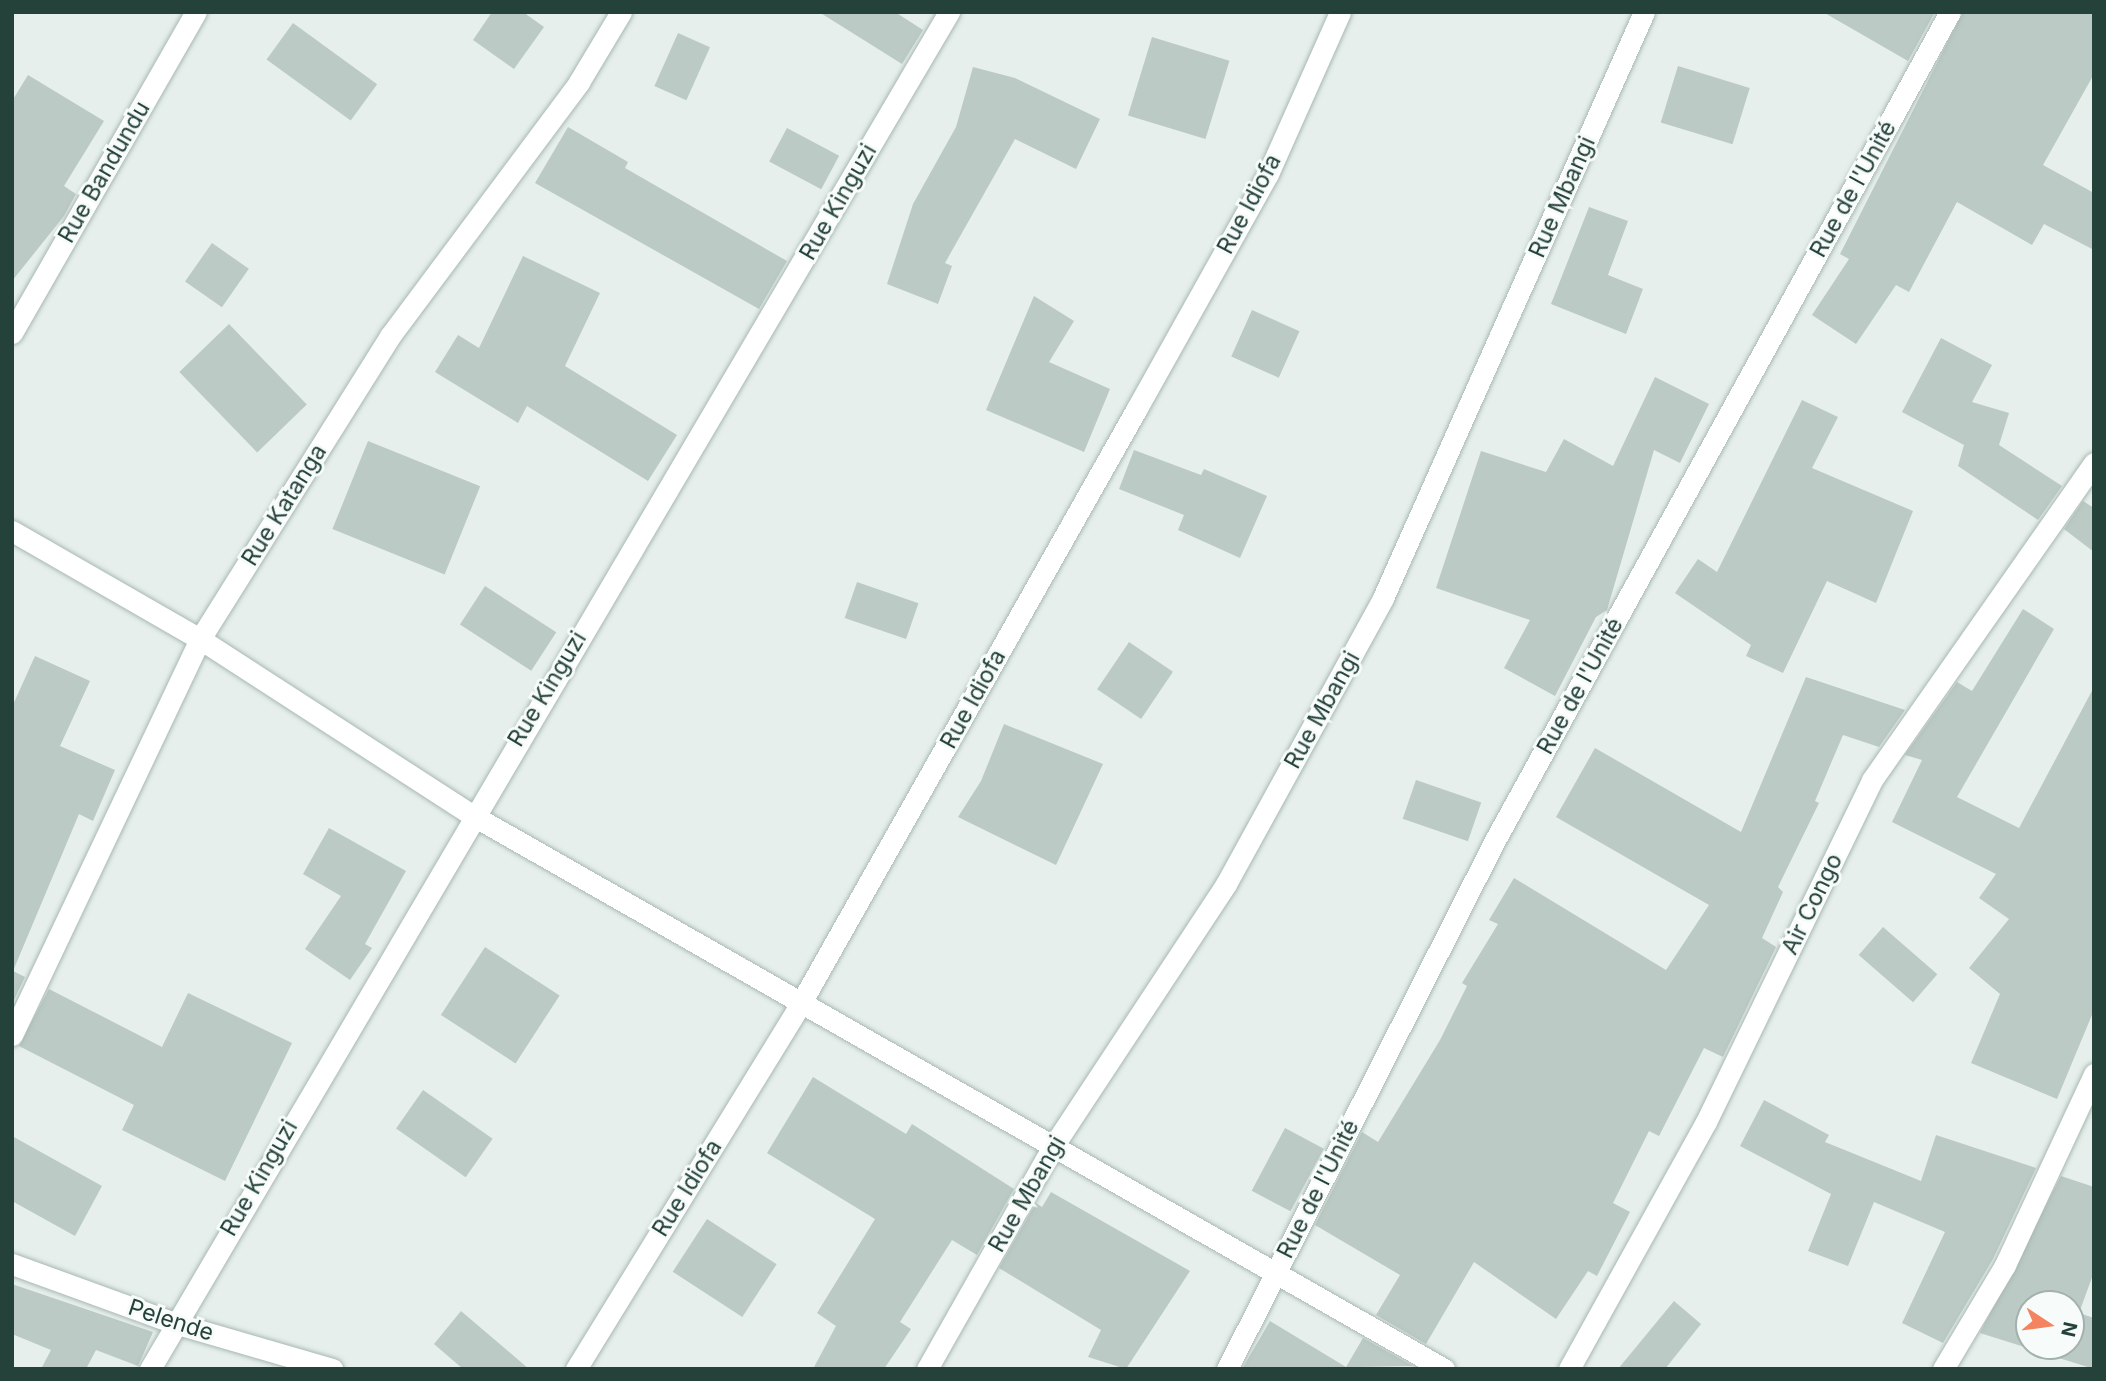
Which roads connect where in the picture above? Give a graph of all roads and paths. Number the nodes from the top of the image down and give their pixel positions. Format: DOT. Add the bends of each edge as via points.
graph roads {
  1 [pos="196,12"];
  2 [pos="621,12"];
  3 [pos="949,12"];
  4 [pos="1340,12"];
  5 [pos="1644,12"];
  6 [pos="1950,12"];
  7 [pos="12,332"];
  8 [pos="2094,463"];
  9 [pos="12,531"];
  10 [pos="200,639"];
  11 [pos="472,815"];
  12 [pos="803,1000"];
  13 [pos="12,1035"];
  14 [pos="2094,1073"];
  15 [pos="1052,1148"];
  16 [pos="12,1264"];
  17 [pos="1274,1276"];
  18 [pos="174,1323"];
  19 [pos="150,1369"];
  20 [pos="332,1369"];
  21 [pos="576,1369"];
  22 [pos="927,1369"];
  23 [pos="1227,1369"];
  24 [pos="1444,1369"];
  25 [pos="1569,1369"];
  26 [pos="1943,1369"];
  1 -- 7 [label="street, Rue Bandundu"];
  2 -- 10 [label="street, Rue Katanga" via="579,82 390,336"];
  3 -- 11 [label="street, Rue Kinguzi"];
  4 -- 12 [label="street, Rue Idiofa" via="1268,174"];
  5 -- 15 [label="street, Rue Mbangi" via="1383,598 1226,884"];
  6 -- 17 [label="street, Rue de l'Unité" via="1494,842"];
  8 -- 25 [label="street, Air Congo" via="1872,780 1706,1122"];
  9 -- 10 [label="street"];
  10 -- 11 [label="street"];
  10 -- 13 [label="street, Rue Katanga"];
  11 -- 12 [label="street"];
  11 -- 18 [label="street, Rue Kinguzi"];
  12 -- 15 [label="street"];
  12 -- 21 [label="street, Rue Idiofa"];
  14 -- 26 [label="street" via="2005,1265"];
  15 -- 17 [label="street"];
  15 -- 22 [label="street, Rue Mbangi"];
  16 -- 18 [label="street, Pelende"];
  17 -- 23 [label="street, Rue de l'Unité"];
  17 -- 24 [label="street"];
  18 -- 19 [label="street, Rue Kinguzi"];
  18 -- 20 [label="street, Pelende"];
}
